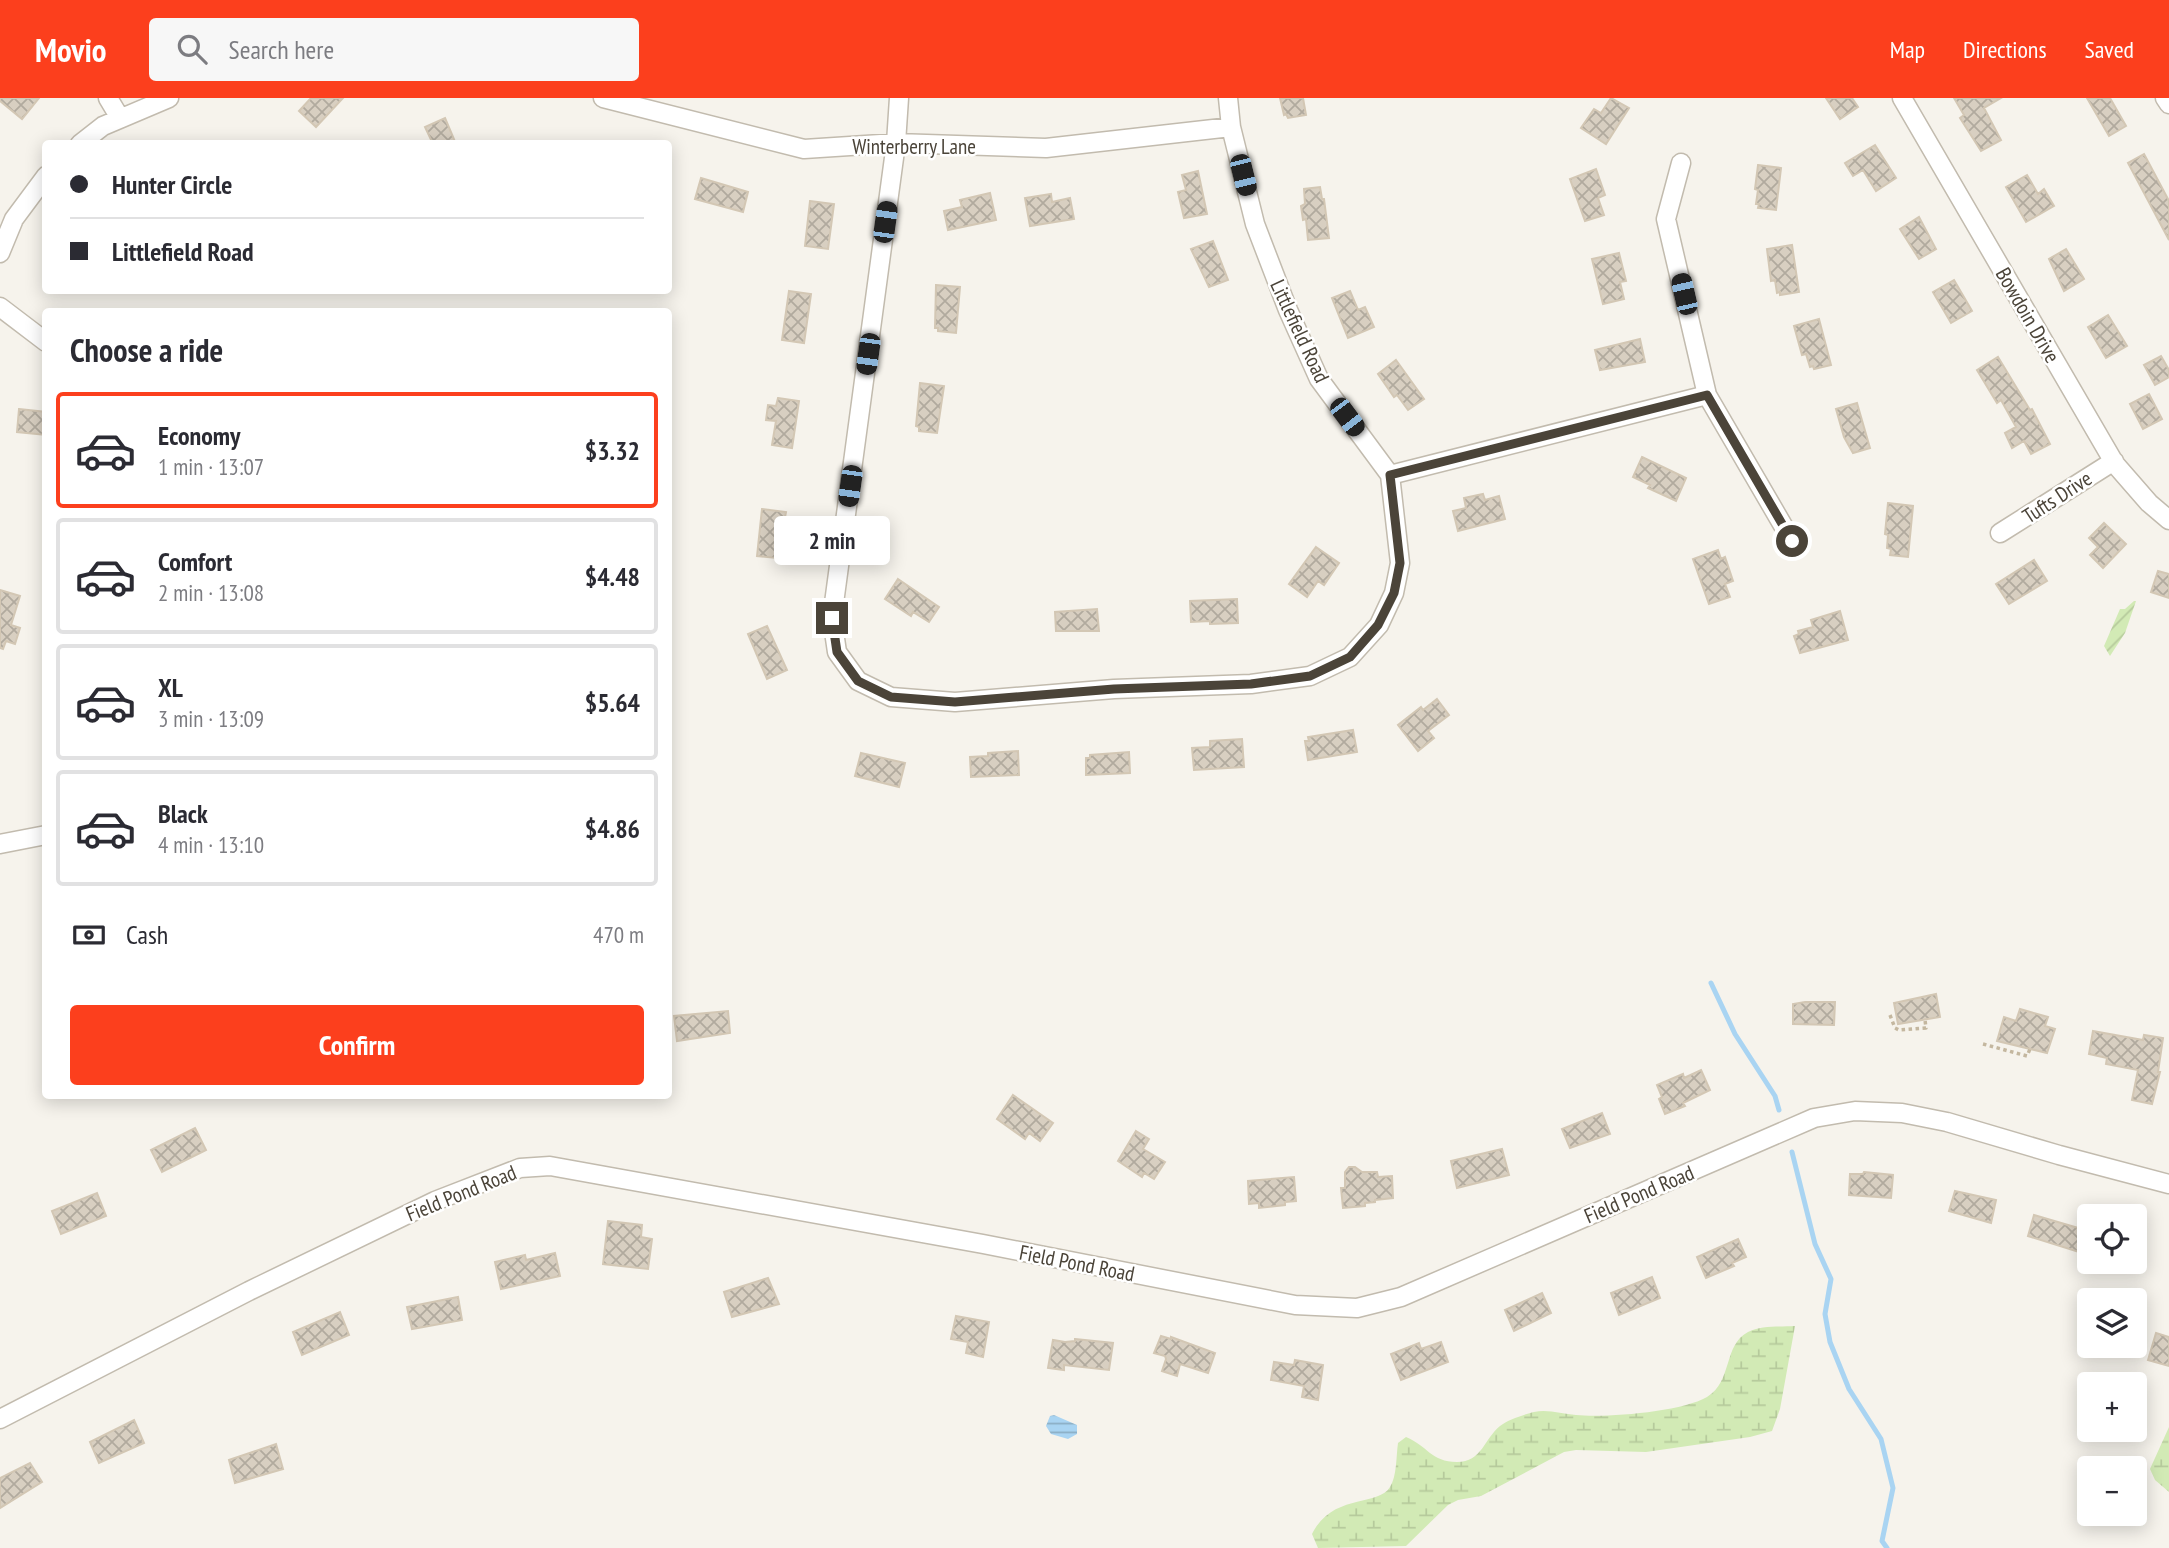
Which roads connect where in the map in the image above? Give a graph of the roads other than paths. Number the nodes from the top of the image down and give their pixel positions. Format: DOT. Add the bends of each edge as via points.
graph roads {
  1 [pos="108,98"];
  2 [pos="169,98"];
  3 [pos="603,98"];
  4 [pos="899,98"];
  5 [pos="1228,98"];
  6 [pos="1902,98"];
  7 [pos="2165,98"];
  8 [pos="2169,104"];
  9 [pos="120,118"];
  10 [pos="1231,127"];
  11 [pos="85,140"];
  12 [pos="896,143"];
  13 [pos="1681,163"];
  14 [pos="42,181"];
  15 [pos="0,253"];
  16 [pos="0,307"];
  17 [pos="42,339"];
  18 [pos="1707,395"];
  19 [pos="2114,461"];
  20 [pos="1390,475"];
  21 [pos="2169,520"];
  22 [pos="2000,533"];
  23 [pos="1792,541"];
  24 [pos="42,836"];
  25 [pos="0,844"];
  26 [pos="2169,1184"];
  27 [pos="0,1419"];
  1 -- 9 [label="street"];
  2 -- 9 [label="street"];
  3 -- 12 [label="street, Winterberry Lane" via="803,149"];
  4 -- 12 [label="street"];
  5 -- 10 [label="street, Littlefield Road"];
  6 -- 19 [label="street, Bowdoin Drive"];
  7 -- 8 [label="street"];
  9 -- 11 [label="street"];
  10 -- 12 [label="street, Winterberry Lane" via="1046,148"];
  10 -- 20 [label="street, Littlefield Road" via="1255,224 1303,345 1319,379"];
  12 -- 20 [label="street" via="832,618 837,652 858,681 891,697 955,702 1251,684 1310,676 1350,657 1378,625 1394,593 1400,563"];
  13 -- 18 [label="street" via="1666,219"];
  14 -- 15 [label="street" via="19,211"];
  16 -- 17 [label="street"];
  18 -- 20 [label="street"];
  18 -- 23 [label="street"];
  19 -- 21 [label="street, Bowdoin Drive"];
  19 -- 22 [label="street, Tufts Drive"];
  24 -- 25 [label="street"];
  26 -- 27 [label="street, Field Pond Road" via="1947,1122 1902,1113 1854,1111 1814,1118 1401,1297 1357,1308 1295,1305 550,1166 520,1168 347,1242"];
}
